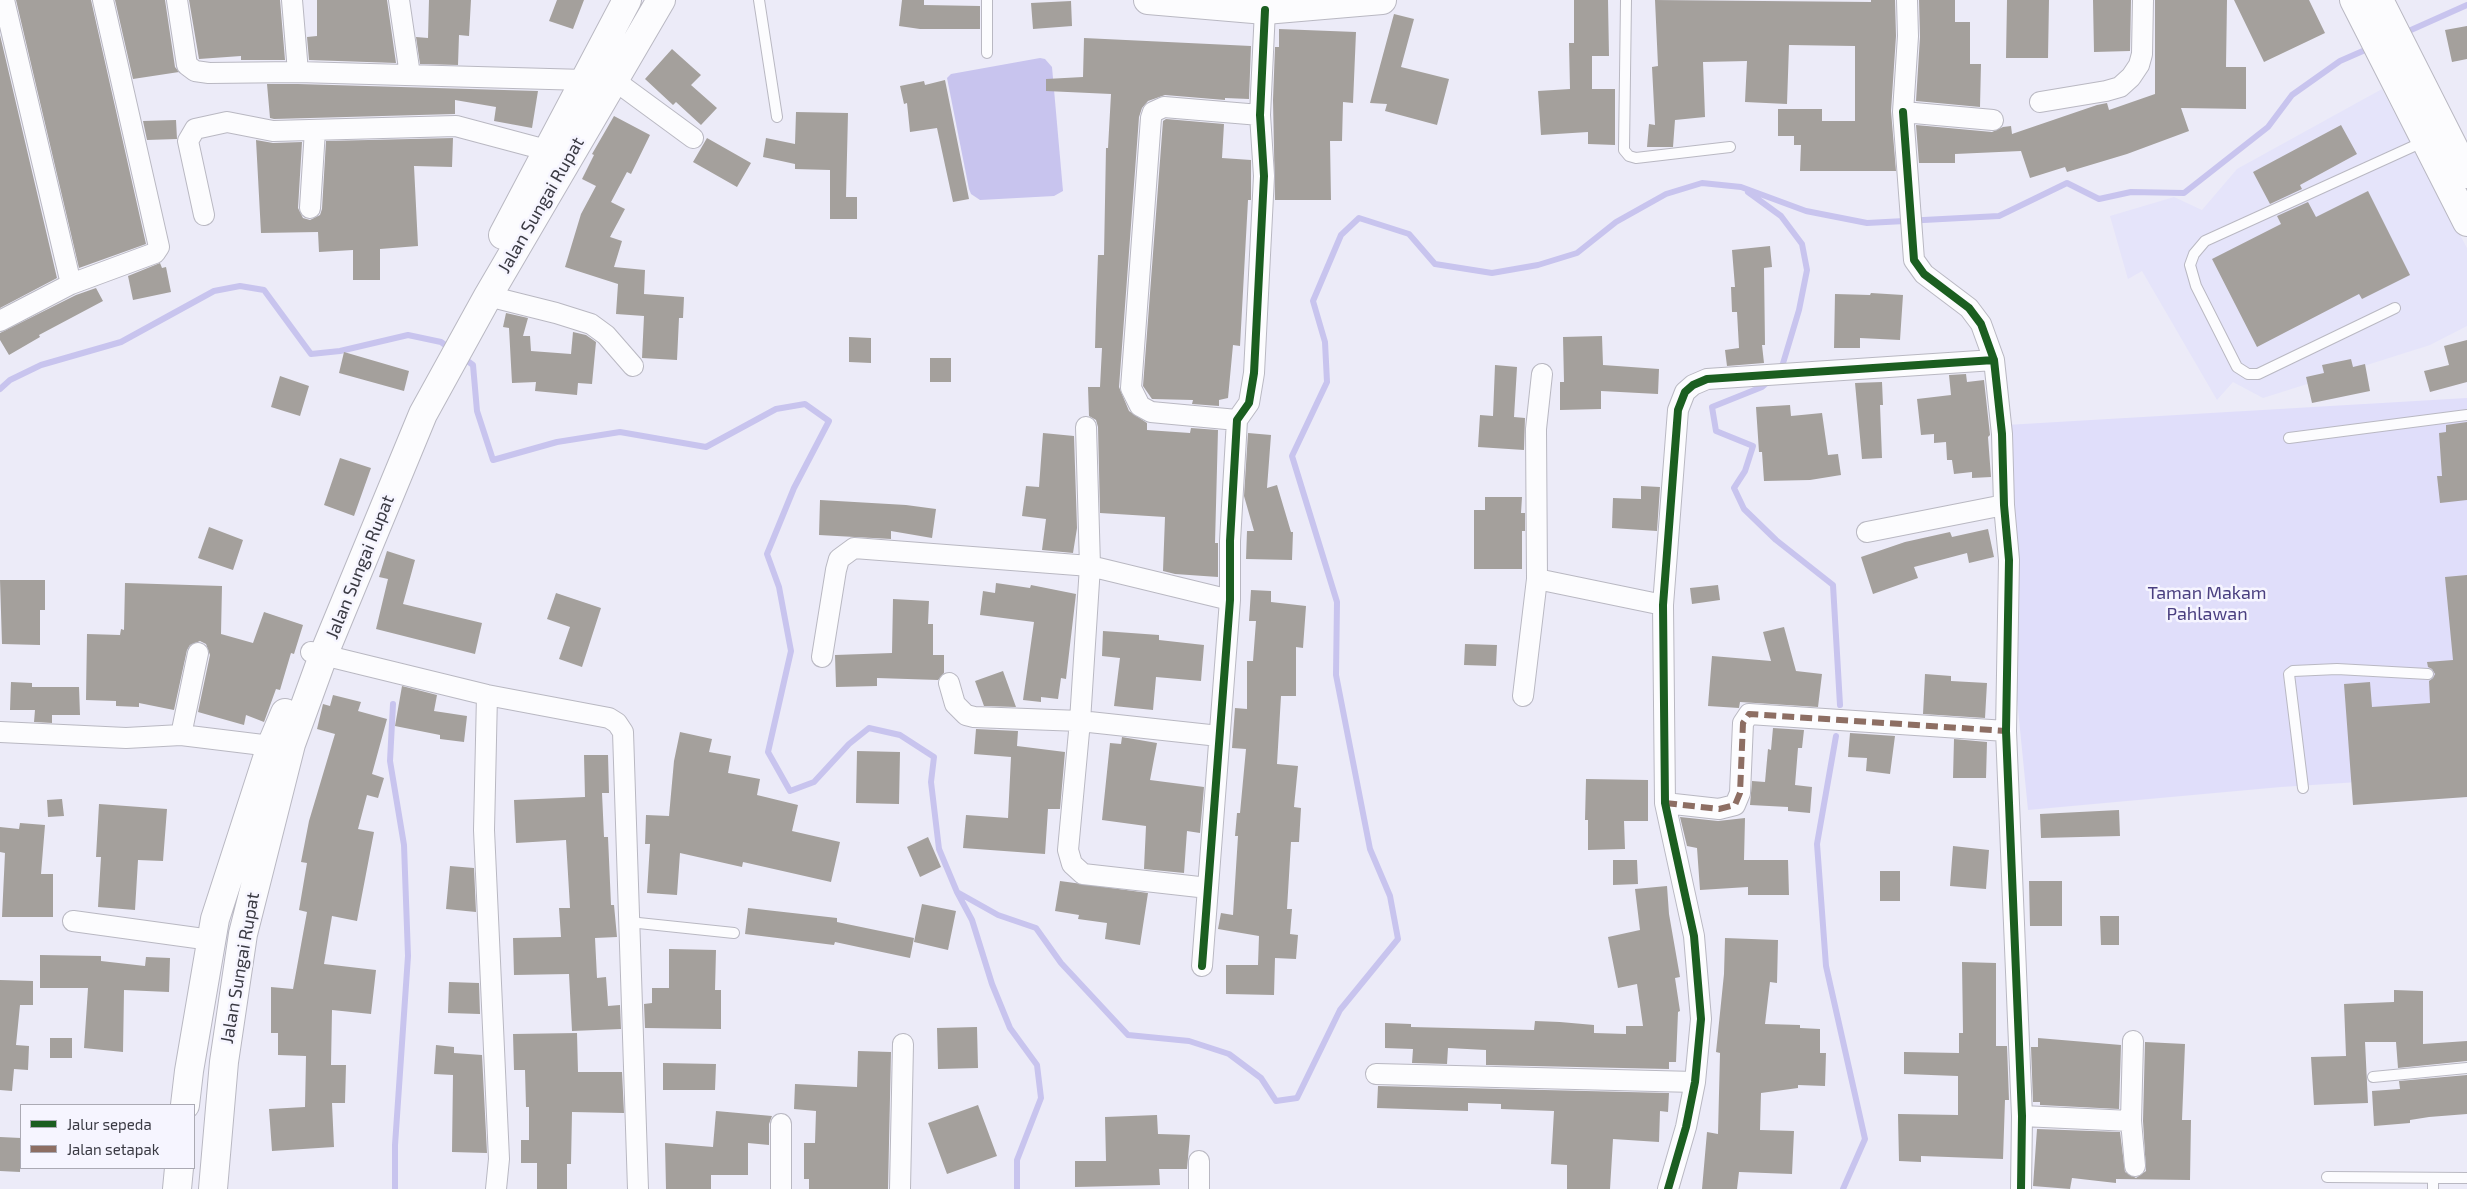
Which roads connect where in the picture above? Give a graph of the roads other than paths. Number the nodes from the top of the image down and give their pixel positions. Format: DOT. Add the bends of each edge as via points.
graph roads {
  1 [pos="4,0"];
  2 [pos="103,0"];
  3 [pos="177,0"];
  4 [pos="292,0"];
  5 [pos="399,0"];
  6 [pos="627,0"];
  7 [pos="662,0"];
  8 [pos="759,0"];
  9 [pos="988,0"];
  10 [pos="1148,0"];
  11 [pos="1382,0"];
  12 [pos="1626,0"];
  13 [pos="1907,0"];
  14 [pos="2143,0"];
  15 [pos="2368,5"];
  16 [pos="1265,10"];
  17 [pos="987,53"];
  18 [pos="2398,61"];
  19 [pos="298,72"];
  20 [pos="410,75"];
  21 [pos="584,80"];
  22 [pos="612,84"];
  23 [pos="2040,102"];
  24 [pos="1903,112"];
  25 [pos="1260,115"];
  26 [pos="777,117"];
  27 [pos="1993,120"];
  28 [pos="314,130"];
  29 [pos="693,138"];
  30 [pos="2426,141"];
  31 [pos="1730,147"];
  32 [pos="559,153"];
  33 [pos="2467,174"];
  34 [pos="310,208"];
  35 [pos="204,215"];
  36 [pos="2467,222"];
  37 [pos="71,284"];
  38 [pos="477,304"];
  39 [pos="2395,308"];
  40 [pos="0,321"];
  41 [pos="1994,360"];
  42 [pos="633,366"];
  43 [pos="1542,374"];
  44 [pos="2467,415"];
  45 [pos="1237,420"];
  46 [pos="1086,427"];
  47 [pos="2290,438"];
  48 [pos="2004,505"];
  49 [pos="1867,532"];
  50 [pos="1090,566"];
  51 [pos="1537,579"];
  52 [pos="1230,600"];
  53 [pos="1663,605"];
  54 [pos="198,653"];
  55 [pos="317,654"];
  56 [pos="822,657"];
  57 [pos="2428,674"];
  58 [pos="949,683"];
  59 [pos="487,695"];
  60 [pos="1523,696"];
  61 [pos="1080,721"];
  62 [pos="2006,731"];
  63 [pos="0,732"];
  64 [pos="181,735"];
  65 [pos="1219,736"];
  66 [pos="281,745"];
  67 [pos="2303,788"];
  68 [pos="1665,803"];
  69 [pos="1208,888"];
  70 [pos="73,921"];
  71 [pos="629,922"];
  72 [pos="734,933"];
  73 [pos="211,940"];
  74 [pos="1202,966"];
  75 [pos="2133,1041"];
  76 [pos="903,1044"];
  77 [pos="2467,1068"];
  78 [pos="1376,1074"];
  79 [pos="2373,1077"];
  80 [pos="1695,1082"];
  81 [pos="185,1104"];
  82 [pos="2022,1116"];
  83 [pos="2131,1121"];
  84 [pos="781,1124"];
  85 [pos="1199,1160"];
  86 [pos="2135,1166"];
  87 [pos="179,1169"];
  88 [pos="2327,1177"];
  89 [pos="2467,1178"];
  90 [pos="2433,1184"];
  91 [pos="177,1189"];
  92 [pos="213,1189"];
  93 [pos="496,1189"];
  94 [pos="638,1189"];
  95 [pos="781,1189"];
  96 [pos="900,1189"];
  97 [pos="1199,1189"];
  98 [pos="1668,1189"];
  99 [pos="2021,1189"];
  1 -- 37 [label="street"];
  2 -- 37 [label="street" via="159,247 155,253"];
  3 -- 19 [label="street" via="187,65 195,71"];
  4 -- 19 [label="street"];
  5 -- 20 [label="street"];
  6 -- 21 [label="main road, Jalan Sungai Rupat"];
  7 -- 22 [label="main road, Jalan Sungai Rupat"];
  8 -- 26 [label="lane"];
  9 -- 17 [label="lane"];
  10 -- 16 [label="main road"];
  11 -- 16 [label="main road"];
  12 -- 31 [label="lane" via="1624,150 1636,158"];
  13 -- 24 [label="street"];
  14 -- 23 [label="street" via="2142,54 2131,77 2120,87 2106,91"];
  15 -- 18 [label="main road"];
  16 -- 25 [label="street"];
  18 -- 30 [label="main road"];
  18 -- 33 [label="main road"];
  19 -- 20 [label="street"];
  20 -- 21 [label="street"];
  21 -- 22 [label="street"];
  21 -- 32 [label="main road, Jalan Sungai Rupat"];
  22 -- 29 [label="street"];
  22 -- 32 [label="main road, Jalan Sungai Rupat"];
  24 -- 27 [label="street"];
  24 -- 41 [label="street" via="1914,260 1924,274 1969,308 1981,324"];
  25 -- 45 [label="street" via="1264,176 1254,373 1250,402"];
  25 -- 45 [label="street" via="1159,108 1153,112 1131,388 1140,406 1151,412"];
  28 -- 32 [label="street" via="456,126"];
  28 -- 34 [label="street"];
  28 -- 35 [label="street" via="273,131 227,122 195,129 188,141"];
  30 -- 36 [label="main road"];
  30 -- 39 [label="lane" via="2205,241 2190,265 2196,286 2237,367 2248,374 2258,374"];
  32 -- 38 [label="main road, Jalan Sungai Rupat"];
  37 -- 40 [label="street"];
  38 -- 42 [label="street" via="556,313 591,324 606,335"];
  38 -- 55 [label="main road, Jalan Sungai Rupat" via="419,410"];
  41 -- 48 [label="street" via="2002,434"];
  41 -- 53 [label="street" via="1707,379 1693,385 1685,392 1678,410"];
  43 -- 51 [label="street" via="1536,429"];
  44 -- 47 [label="lane"];
  45 -- 52 [label="street"];
  46 -- 50 [label="street"];
  48 -- 49 [label="street"];
  48 -- 62 [label="street" via="2009,560"];
  50 -- 52 [label="street"];
  50 -- 56 [label="street" via="854,548 839,559"];
  50 -- 61 [label="street"];
  51 -- 53 [label="street"];
  51 -- 60 [label="street"];
  52 -- 65 [label="street"];
  53 -- 68 [label="street"];
  54 -- 64 [label="street"];
  55 -- 59 [label="street"];
  55 -- 66 [label="main road, Jalan Sungai Rupat"];
  57 -- 67 [label="lane" via="2337,669 2292,671 2289,674"];
  58 -- 61 [label="street" via="956,704 974,717"];
  59 -- 71 [label="street" via="609,718 623,732"];
  59 -- 93 [label="street" via="484,830 499,1159"];
  61 -- 65 [label="street"];
  61 -- 69 [label="street" via="1068,850 1072,864 1083,874"];
  62 -- 68 [label="street" via="1749,714 1743,723 1740,793 1735,805 1719,809"];
  62 -- 82 [label="street"];
  63 -- 64 [label="street" via="126,738"];
  64 -- 66 [label="street"];
  65 -- 69 [label="street"];
  66 -- 73 [label="main road, Jalan Sungai Rupat" via="215,919"];
  66 -- 92 [label="main road, Jalan Sungai Rupat" via="243,934 224,1062"];
  68 -- 80 [label="street" via="1694,936 1701,1019"];
  69 -- 74 [label="street"];
  70 -- 73 [label="street"];
  71 -- 72 [label="lane"];
  71 -- 94 [label="street"];
  73 -- 81 [label="main road, Jalan Sungai Rupat"];
  75 -- 83 [label="street"];
  76 -- 96 [label="street"];
  77 -- 79 [label="lane"];
  78 -- 80 [label="street"];
  80 -- 98 [label="street"];
  82 -- 83 [label="street"];
  82 -- 99 [label="street"];
  83 -- 86 [label="street"];
  84 -- 95 [label="street"];
  85 -- 97 [label="street"];
  87 -- 91 [label="main road"];
  88 -- 90 [label="lane"];
  89 -- 90 [label="lane"];
}
